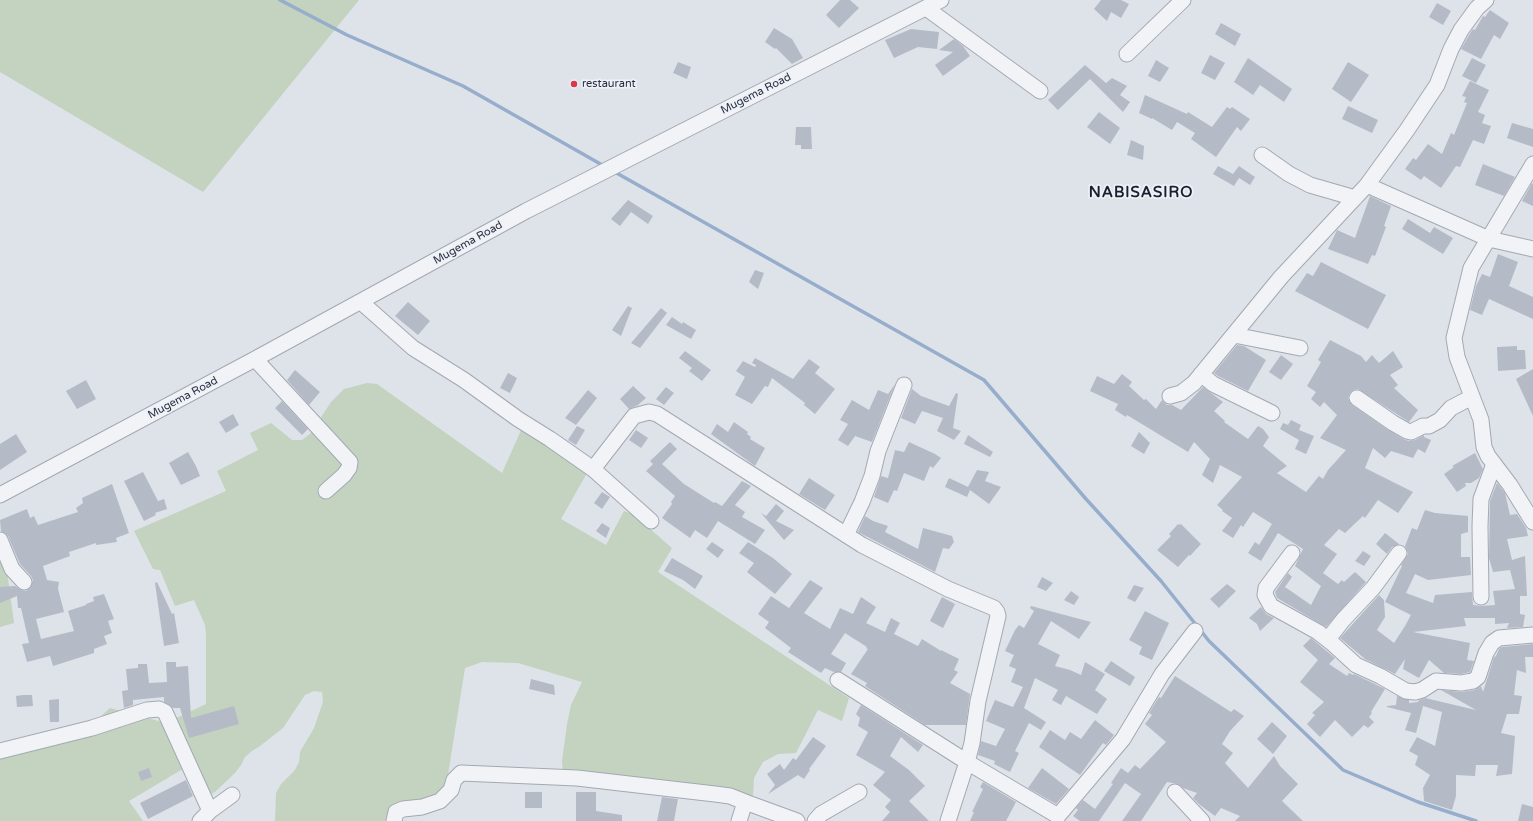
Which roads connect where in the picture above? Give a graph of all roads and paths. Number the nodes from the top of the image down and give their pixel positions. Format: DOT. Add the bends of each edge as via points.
graph roads {
  1 [pos="941,0"];
  2 [pos="1182,0"];
  3 [pos="1486,0"];
  4 [pos="926,8"];
  5 [pos="1127,54"];
  6 [pos="1040,91"];
  7 [pos="1262,155"];
  8 [pos="1533,164"];
  9 [pos="1367,185"];
  10 [pos="1355,198"];
  11 [pos="1489,239"];
  12 [pos="1533,249"];
  13 [pos="361,302"];
  14 [pos="1234,335"];
  15 [pos="1300,348"];
  16 [pos="255,359"];
  17 [pos="1200,374"];
  18 [pos="904,385"];
  19 [pos="1170,396"];
  20 [pos="1472,397"];
  21 [pos="1357,398"];
  22 [pos="1272,413"];
  23 [pos="1494,464"];
  24 [pos="593,469"];
  25 [pos="326,491"];
  26 [pos="0,495"];
  27 [pos="651,521"];
  28 [pos="1533,522"];
  29 [pos="846,535"];
  30 [pos="0,540"];
  31 [pos="1400,553"];
  32 [pos="1292,554"];
  33 [pos="24,582"];
  34 [pos="1481,597"];
  35 [pos="1195,631"];
  36 [pos="1533,635"];
  37 [pos="1328,639"];
  38 [pos="838,680"];
  39 [pos="0,751"];
  40 [pos="967,762"];
  41 [pos="859,792"];
  42 [pos="1175,792"];
  43 [pos="232,795"];
  44 [pos="745,802"];
  45 [pos="205,816"];
  46 [pos="394,821"];
  47 [pos="739,821"];
  48 [pos="797,821"];
  49 [pos="815,821"];
  50 [pos="948,821"];
  51 [pos="1202,821"];
  1 -- 4 [label="street, Mugema Road"];
  2 -- 5 [label="street"];
  3 -- 9 [label="street" via="1461,30 1437,85"];
  4 -- 6 [label="street"];
  4 -- 13 [label="street, Mugema Road" via="526,211"];
  7 -- 10 [label="street" via="1310,185"];
  8 -- 11 [label="street"];
  9 -- 10 [label="street"];
  9 -- 11 [label="street"];
  10 -- 14 [label="street" via="1281,277"];
  11 -- 12 [label="street"];
  11 -- 20 [label="street" via="1471,268 1454,338 1457,357"];
  13 -- 16 [label="street, Mugema Road"];
  13 -- 24 [label="street" via="413,348"];
  14 -- 15 [label="street"];
  14 -- 17 [label="street"];
  16 -- 25 [label="street" via="350,462 344,475"];
  16 -- 26 [label="street, Mugema Road"];
  17 -- 19 [label="street" via="1181,393"];
  17 -- 22 [label="street" via="1213,384"];
  18 -- 29 [label="street" via="885,430 862,502"];
  20 -- 21 [label="street" via="1451,408 1440,420 1411,432"];
  20 -- 23 [label="street" via="1481,420 1484,447"];
  23 -- 28 [label="street"];
  23 -- 34 [label="street" via="1481,499"];
  24 -- 27 [label="street"];
  24 -- 29 [label="street" via="634,416 650,412 657,414"];
  29 -- 40 [label="street" via="948,589 994,608 997,612"];
  30 -- 33 [label="street" via="12,569"];
  31 -- 37 [label="street"];
  32 -- 37 [label="street" via="1266,588 1265,595 1271,606"];
  35 -- 40 [label="street" via="1162,674 1123,739 1058,816"];
  36 -- 37 [label="street" via="1499,638 1492,643 1478,677 1473,681 1436,681 1415,692 1406,691 1356,665"];
  38 -- 40 [label="street"];
  39 -- 45 [label="street" via="92,728 147,710 159,710 165,712"];
  40 -- 50 [label="street"];
  41 -- 49 [label="street" via="821,814"];
  42 -- 51 [label="street"];
  43 -- 45 [label="street"];
  44 -- 46 [label="street" via="730,796 578,778 461,773 454,780 451,790 440,800 422,807 396,812"];
  44 -- 47 [label="street"];
  44 -- 48 [label="street"];
}
